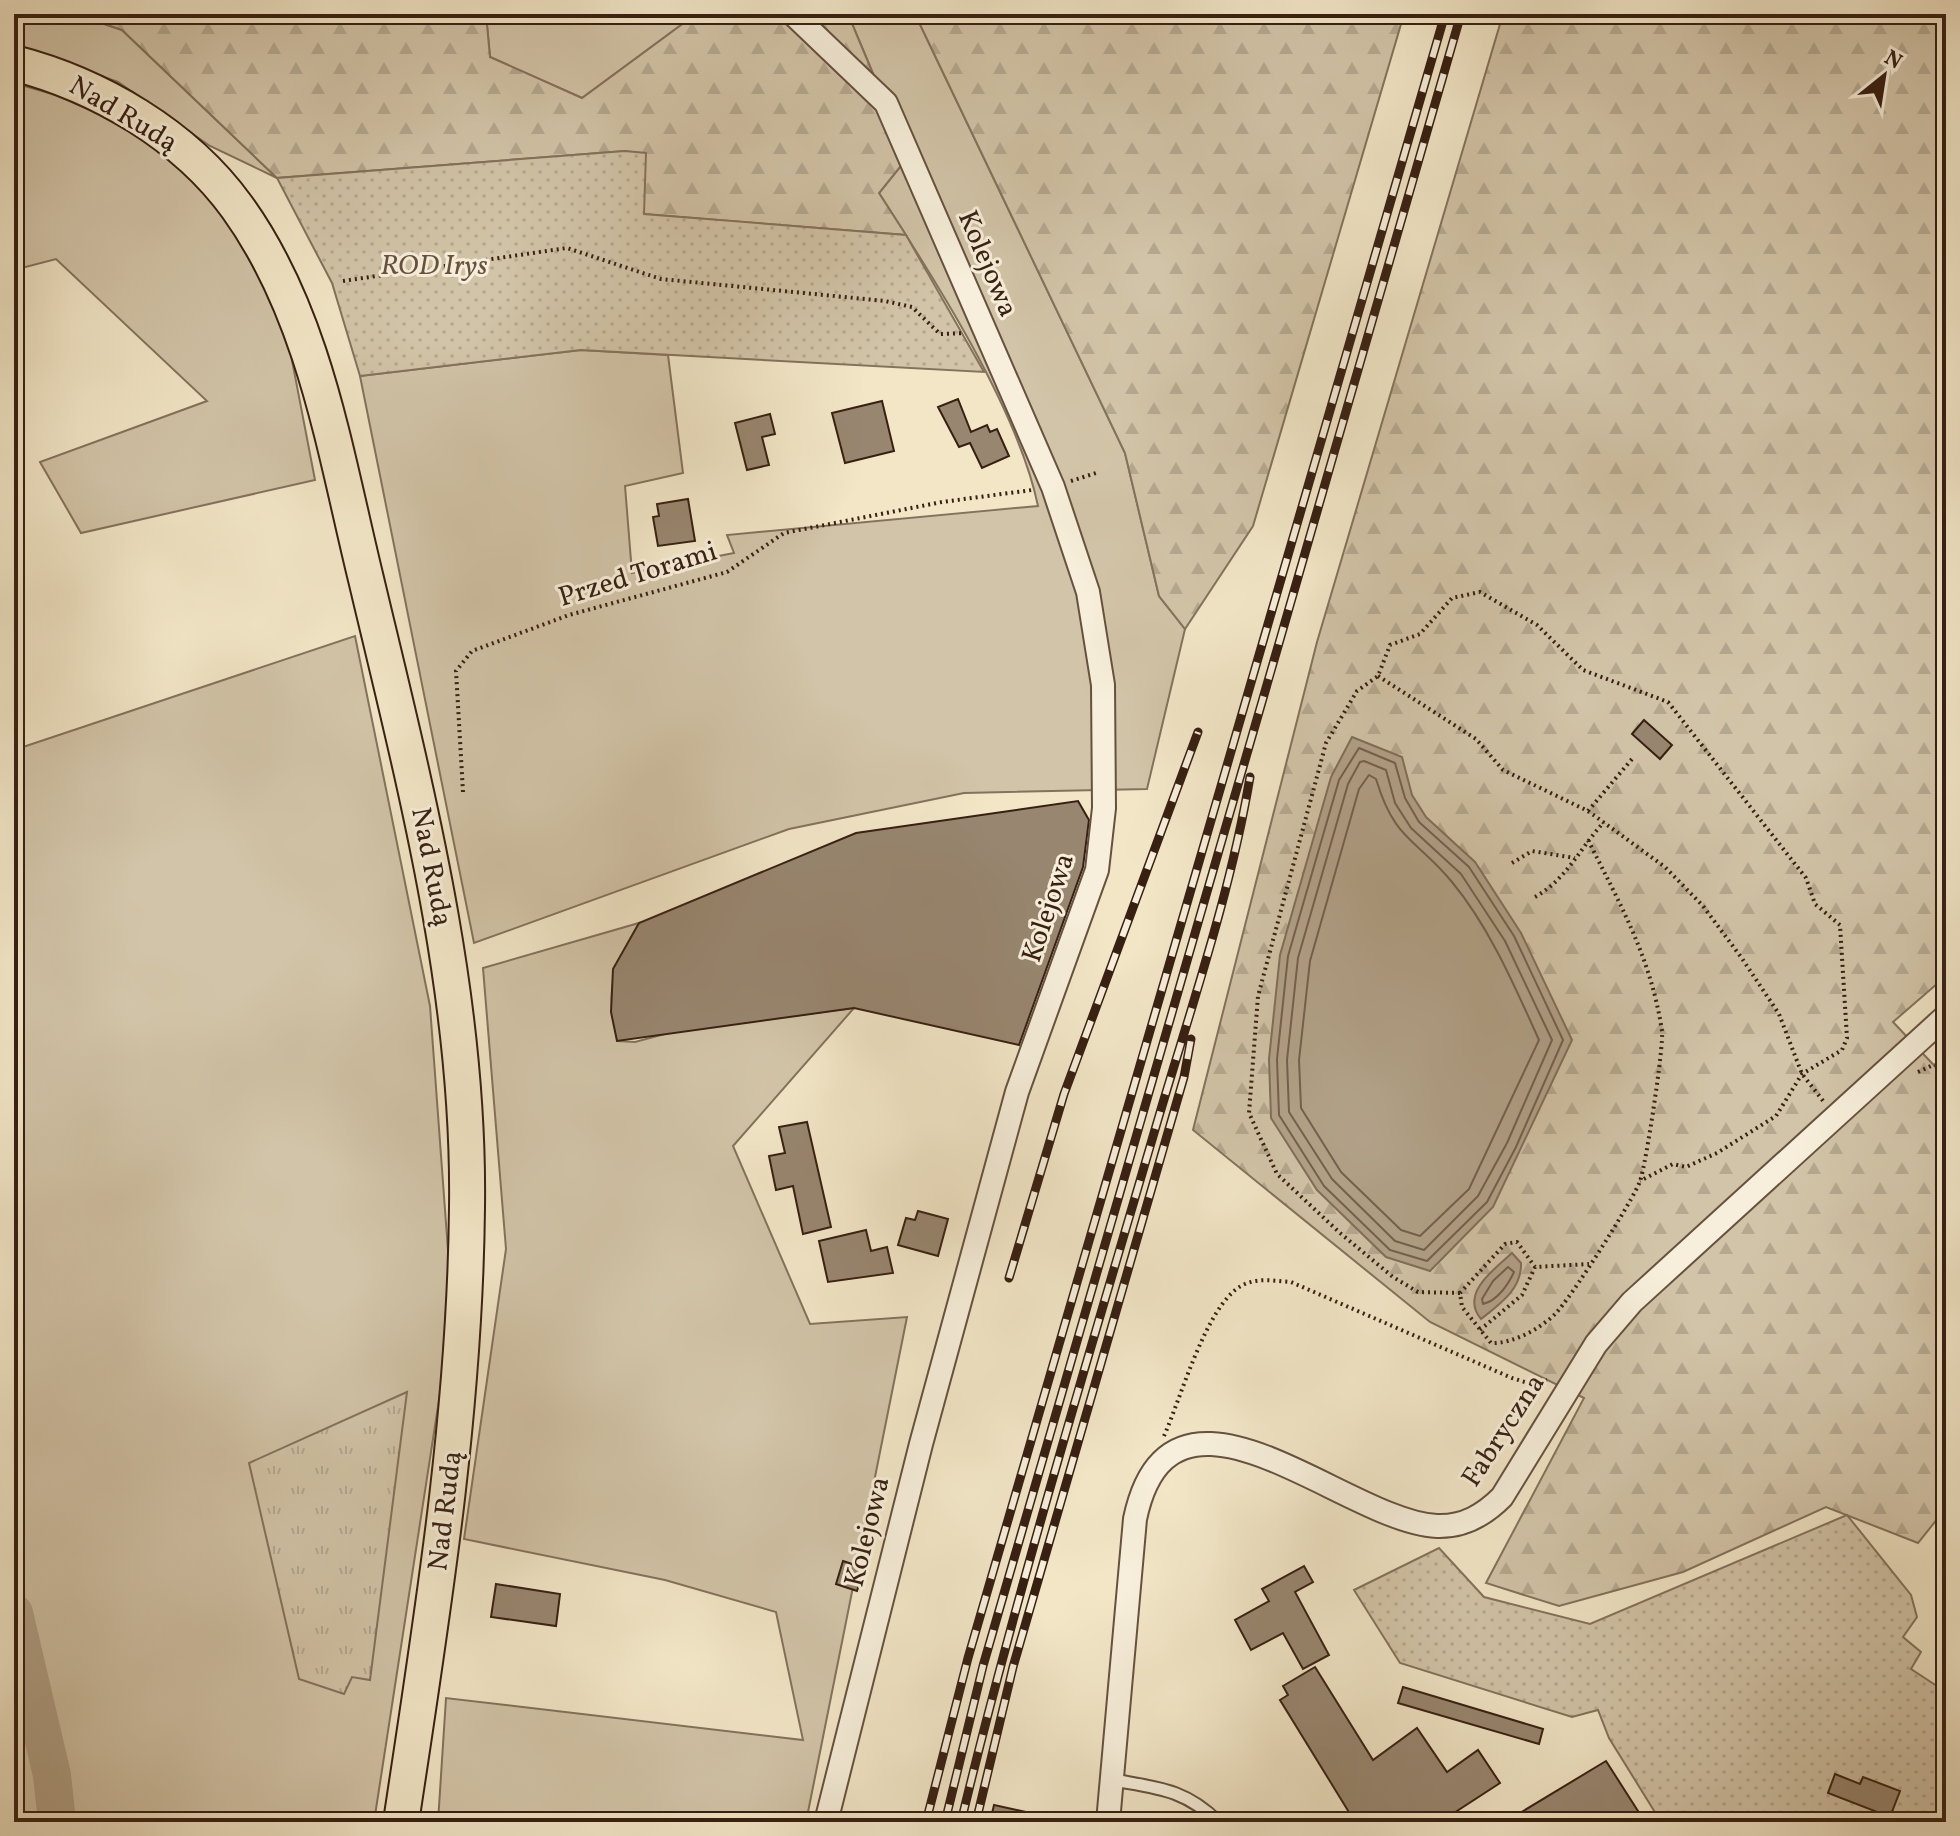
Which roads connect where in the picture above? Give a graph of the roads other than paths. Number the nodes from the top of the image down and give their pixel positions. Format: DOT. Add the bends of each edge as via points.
graph roads {
  1 [pos="793,14"];
  2 [pos="14,63"];
  3 [pos="1946,1017"];
  4 [pos="1113,1780"];
  5 [pos="401,1822"];
  6 [pos="826,1822"];
  7 [pos="1108,1822"];
  8 [pos="1218,1822"];
  1 -- 6 [label="street, Kolejowa" via="886,103 1053,487 1088,592 1103,685 1104,808 1097,870 1017,1092"];
  2 -- 5 [label="main road, Nad Rudą" via="66,78 163,134 235,203 275,269 319,386 422,817 454,994 467,1249 451,1478"];
  3 -- 4 [label="street, Fabryczna" via="1632,1302 1596,1344 1502,1497 1486,1513 1464,1523 1436,1526 1226,1443 1192,1444 1160,1464 1139,1499 1135,1519"];
  4 -- 7 [label="street, Fabryczna"];
  4 -- 8 [label="lane" via="1172,1790 1199,1803"];
}
